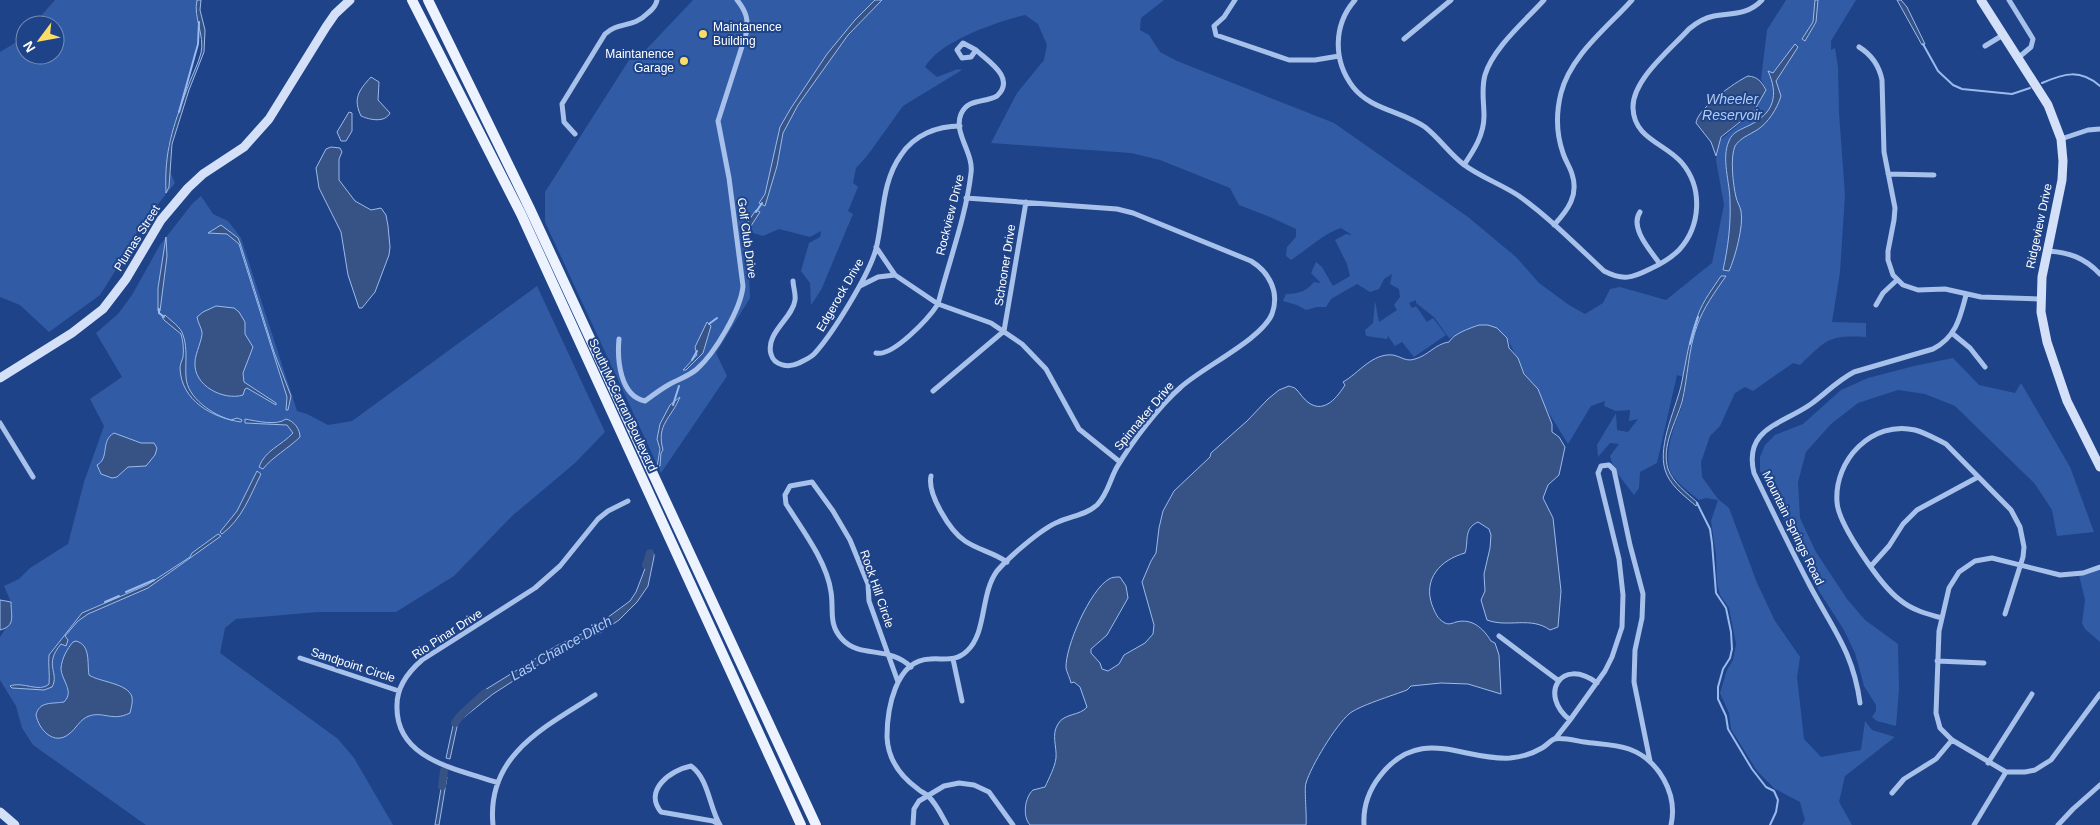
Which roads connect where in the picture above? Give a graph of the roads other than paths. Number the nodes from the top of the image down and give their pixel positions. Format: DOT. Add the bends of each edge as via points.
graph roads {
  1 [pos="350,0"];
  2 [pos="412,0"];
  3 [pos="428,0"];
  4 [pos="657,0"];
  5 [pos="737,0"];
  6 [pos="1236,0"];
  7 [pos="1354,0"];
  8 [pos="1451,0"];
  9 [pos="1544,0"];
  10 [pos="1632,0"];
  11 [pos="1762,0"];
  12 [pos="1980,0"];
  13 [pos="2009,0"];
  14 [pos="2003,35"];
  15 [pos="1404,39"];
  16 [pos="1985,46"];
  17 [pos="1859,47"];
  18 [pos="976,50"];
  19 [pos="1339,56"];
  20 [pos="2018,58"];
  21 [pos="960,126"];
  22 [pos="2100,129"];
  23 [pos="575,134"];
  24 [pos="2061,139"];
  25 [pos="1464,165"];
  26 [pos="1888,174"];
  27 [pos="1934,175"];
  28 [pos="966,198"];
  29 [pos="1026,202"];
  30 [pos="1640,212"];
  31 [pos="1554,225"];
  32 [pos="876,247"];
  33 [pos="2047,251"];
  34 [pos="1660,264"];
  35 [pos="895,274"];
  36 [pos="2100,274"];
  37 [pos="1897,280"];
  38 [pos="793,281"];
  39 [pos="858,286"];
  40 [pos="1966,295"];
  41 [pos="2040,299"];
  42 [pos="938,304"];
  43 [pos="1876,305"];
  44 [pos="1004,331"];
  45 [pos="1952,334"];
  46 [pos="618,339"];
  47 [pos="876,353"];
  48 [pos="1985,367"];
  49 [pos="0,378"];
  50 [pos="933,391"];
  51 [pos="0,424"];
  52 [pos="1120,462"];
  53 [pos="2100,467"];
  54 [pos="931,476"];
  55 [pos="33,477"];
  56 [pos="1978,477"];
  57 [pos="628,501"];
  58 [pos="1006,562"];
  59 [pos="1871,566"];
  60 [pos="2021,566"];
  61 [pos="2100,567"];
  62 [pos="2006,614"];
  63 [pos="1942,618"];
  64 [pos="1500,636"];
  65 [pos="889,655"];
  66 [pos="300,658"];
  67 [pos="953,659"];
  68 [pos="1938,661"];
  69 [pos="1984,663"];
  70 [pos="911,667"];
  71 [pos="1559,681"];
  72 [pos="898,682"];
  73 [pos="1597,683"];
  74 [pos="399,691"];
  75 [pos="594,694"];
  76 [pos="2032,694"];
  77 [pos="2100,694"];
  78 [pos="962,700"];
  79 [pos="1860,703"];
  80 [pos="1570,720"];
  81 [pos="1555,739"];
  82 [pos="1952,740"];
  83 [pos="1650,761"];
  84 [pos="1988,763"];
  85 [pos="2006,772"];
  86 [pos="498,783"];
  87 [pos="2100,785"];
  88 [pos="1892,793"];
  89 [pos="928,796"];
  90 [pos="0,812"];
  91 [pos="15,825"];
  92 [pos="493,825"];
  93 [pos="720,825"];
  94 [pos="801,825"];
  95 [pos="816,825"];
  96 [pos="913,825"];
  97 [pos="948,825"];
  98 [pos="1013,825"];
  99 [pos="1364,825"];
  100 [pos="1671,825"];
  101 [pos="1974,825"];
  102 [pos="2058,825"];
  1 -- 49 [label="street, Plumas Street" via="335,14 270,119 244,147 188,188 161,220 126,279 103,309 72,334"];
  2 -- 94 [label="main road, South McCarran Boulevard" via="522,214"];
  3 -- 95 [label="main road, South McCarran Boulevard" via="530,210"];
  4 -- 23 [label="street" via="656,6 640,22 610,29 605,34 562,104 564,122"];
  5 -- 46 [label="street, Golf Club Drive" via="748,21 746,34 718,121 743,286 740,303 722,336 698,368 645,401 638,400 628,390 620,368"];
  6 -- 19 [label="street" via="1214,26 1216,35 1289,60"];
  7 -- 19 [label="street" via="1341,24"];
  8 -- 15 [label="street"];
  9 -- 25 [label="street" via="1489,65 1483,86 1483,127 1475,149"];
  10 -- 31 [label="street" via="1580,56 1561,91 1558,129 1574,189 1570,204"];
  11 -- 34 [label="street" via="1742,13 1714,16 1697,23 1635,92 1633,110 1640,129 1682,163 1692,180 1697,200 1696,217 1690,233 1679,250"];
  12 -- 14 [label="street, Ridgeview Drive"];
  13 -- 20 [label="street" via="2033,39 2031,47"];
  14 -- 16 [label="street"];
  14 -- 20 [label="street, Ridgeview Drive"];
  17 -- 26 [label="street" via="1872,57 1880,72"];
  18 -- 21 [label="street" via="1000,71 1004,87 998,96 969,104 961,114"];
  19 -- 25 [label="street" via="1347,78 1361,95 1426,128"];
  20 -- 24 [label="street, Ridgeview Drive" via="2048,105"];
  21 -- 28 [label="street, Rockview Drive" via="972,172"];
  21 -- 32 [label="street, Edgerock Drive" via="927,132 901,153 888,181"];
  22 -- 24 [label="street"];
  24 -- 33 [label="street, Ridgeview Drive" via="2062,180"];
  25 -- 31 [label="street" via="1517,195"];
  26 -- 27 [label="street"];
  26 -- 37 [label="street" via="1895,208 1888,260"];
  28 -- 29 [label="street, Spinnaker Drive"];
  28 -- 42 [label="street, Rockview Drive"];
  29 -- 44 [label="street, Schooner Drive"];
  29 -- 52 [label="street, Spinnaker Drive" via="1133,213 1251,261 1265,272 1273,287 1274,305 1263,328 1180,388"];
  30 -- 34 [label="street" via="1636,217 1637,227"];
  31 -- 34 [label="street" via="1612,275 1633,277"];
  32 -- 35 [label="street"];
  32 -- 39 [label="street, Edgerock Drive" via="868,271"];
  33 -- 36 [label="street" via="2074,255"];
  33 -- 41 [label="street, Ridgeview Drive"];
  35 -- 39 [label="street"];
  35 -- 42 [label="street"];
  37 -- 40 [label="street" via="1918,290 1945,289"];
  37 -- 43 [label="street"];
  38 -- 39 [label="street, Edgerock Drive" via="795,300 770,346 775,361 793,366 813,355 826,339"];
  40 -- 41 [label="street"];
  40 -- 45 [label="street, Mountain Springs Road"];
  41 -- 53 [label="street, Ridgeview Drive" via="2044,332 2064,394"];
  42 -- 44 [label="street"];
  42 -- 47 [label="street" via="896,347"];
  44 -- 50 [label="street"];
  44 -- 52 [label="street" via="1046,369 1079,429"];
  45 -- 48 [label="street" via="1970,348"];
  45 -- 79 [label="street, Mountain Springs Road" via="1933,349 1842,378 1801,411 1767,428 1753,449 1754,473 1808,582 1848,653"];
  51 -- 55 [label="street"];
  52 -- 58 [label="street, Spinnaker Drive" via="1097,505 1050,526"];
  54 -- 58 [label="street" via="931,492 957,534"];
  56 -- 59 [label="street" via="1909,516"];
  56 -- 59 [label="street" via="1946,444 1915,430 1896,429 1862,443 1841,472 1837,503 1842,519"];
  56 -- 60 [label="street" via="2016,518 2023,537"];
  57 -- 74 [label="street, Rio Pinar Drive" via="598,520 560,566 535,588 415,666"];
  58 -- 67 [label="street, Spinnaker Drive" via="988,588 972,646"];
  59 -- 63 [label="street" via="1901,602"];
  60 -- 61 [label="street" via="2060,575"];
  60 -- 62 [label="street"];
  60 -- 63 [label="street" via="2000,558 1982,558 1966,566 1950,588"];
  63 -- 68 [label="street"];
  64 -- 71 [label="street"];
  65 -- 65 [label="street, Rock Hill Circle" via="852,647 836,632 830,614 832,598 829,584 816,552 786,504 785,494 790,486 812,482 839,520 868,584 869,601"];
  65 -- 70 [label="street, Rock Hill Circle"];
  65 -- 72 [label="street, Rock Hill Circle"];
  66 -- 74 [label="street, Sandpoint Circle"];
  67 -- 70 [label="street" via="924,660"];
  67 -- 78 [label="street"];
  68 -- 69 [label="street"];
  68 -- 82 [label="street" via="1936,713 1940,728"];
  70 -- 72 [label="street"];
  71 -- 73 [label="street" via="1576,673"];
  71 -- 80 [label="street" via="1555,698 1560,711"];
  72 -- 89 [label="street" via="887,734 890,754 899,772"];
  73 -- 80 [label="street"];
  73 -- 83 [label="street" via="1615,649 1623,611 1619,559 1598,473 1605,464 1614,470 1643,594 1634,682"];
  74 -- 86 [label="street, Rio Pinar Drive" via="398,721 412,747 428,759"];
  75 -- 86 [label="street" via="528,739 510,758"];
  76 -- 84 [label="street"];
  77 -- 85 [label="street" via="2051,760 2035,770"];
  80 -- 81 [label="street"];
  81 -- 83 [label="street" via="1618,746"];
  81 -- 99 [label="street" via="1533,753 1509,758 1447,748 1411,752 1391,764 1375,782 1367,801"];
  82 -- 84 [label="street"];
  82 -- 88 [label="street" via="1936,759 1904,778"];
  83 -- 100 [label="street" via="1668,788 1673,808"];
  84 -- 85 [label="street"];
  85 -- 101 [label="street"];
  86 -- 92 [label="street"];
  87 -- 102 [label="street"];
  89 -- 96 [label="street" via="916,804"];
  89 -- 97 [label="street"];
  89 -- 98 [label="street" via="952,784 982,788 995,798"];
  90 -- 91 [label="street"];
  93 -- 93 [label="street" via="661,812 656,807 658,785 671,773 691,766 703,780"];
}
